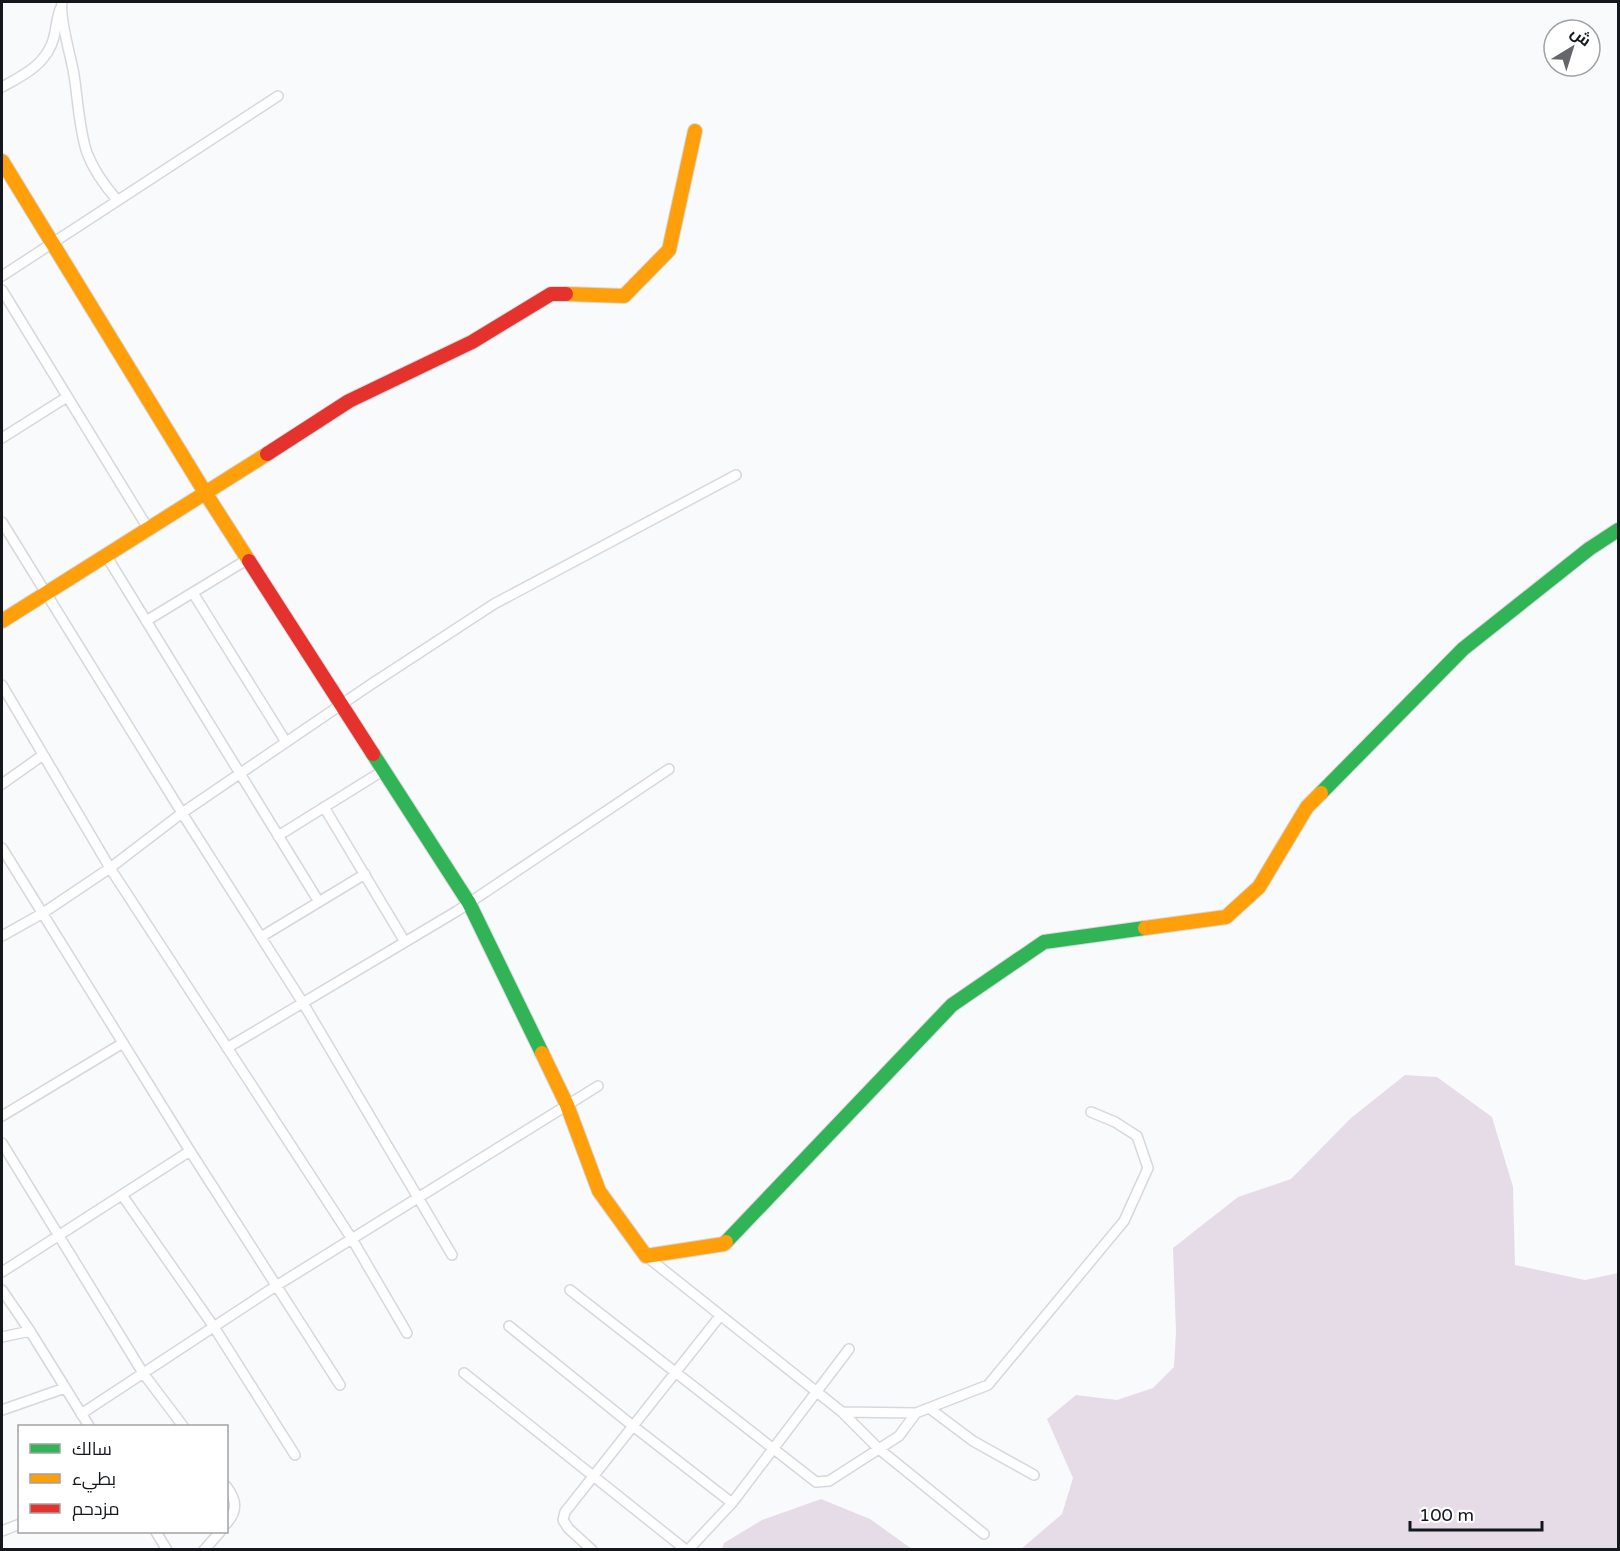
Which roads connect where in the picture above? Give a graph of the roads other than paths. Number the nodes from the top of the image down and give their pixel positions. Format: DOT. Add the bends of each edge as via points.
graph roads {
  1 [pos="61,4"];
  2 [pos="2,87"];
  3 [pos="279,96"];
  4 [pos="695,131"];
  5 [pos="2,161"];
  6 [pos="117,200"];
  7 [pos="52,243"];
  8 [pos="2,276"];
  9 [pos="2,290"];
  10 [pos="67,397"];
  11 [pos="2,438"];
  12 [pos="736,475"];
  13 [pos="207,494"];
  14 [pos="2,522"];
  15 [pos="149,530"];
  16 [pos="1618,530"];
  17 [pos="106,556"];
  18 [pos="248,559"];
  19 [pos="193,593"];
  20 [pos="47,594"];
  21 [pos="2,621"];
  22 [pos="146,621"];
  23 [pos="2,685"];
  24 [pos="342,705"];
  25 [pos="286,742"];
  26 [pos="43,754"];
  27 [pos="384,770"];
  28 [pos="669,770"];
  29 [pos="240,773"];
  30 [pos="2,784"];
  31 [pos="324,807"];
  32 [pos="182,813"];
  33 [pos="278,836"];
  34 [pos="2,848"];
  35 [pos="110,868"];
  36 [pos="365,874"];
  37 [pos="319,902"];
  38 [pos="469,903"];
  39 [pos="43,913"];
  40 [pos="2,936"];
  41 [pos="261,937"];
  42 [pos="405,942"];
  43 [pos="303,1003"];
  44 [pos="123,1043"];
  45 [pos="227,1048"];
  46 [pos="598,1086"];
  47 [pos="567,1105"];
  48 [pos="1091,1112"];
  49 [pos="2,1116"];
  50 [pos="2,1143"];
  51 [pos="190,1151"];
  52 [pos="122,1195"];
  53 [pos="418,1198"];
  54 [pos="59,1235"];
  55 [pos="352,1239"];
  56 [pos="452,1255"];
  57 [pos="646,1257"];
  58 [pos="2,1272"];
  59 [pos="276,1286"];
  60 [pos="2,1290"];
  61 [pos="570,1290"];
  62 [pos="720,1316"];
  63 [pos="508,1326"];
  64 [pos="214,1327"];
  65 [pos="30,1331"];
  66 [pos="407,1333"];
  67 [pos="2,1337"];
  68 [pos="849,1349"];
  69 [pos="676,1372"];
  70 [pos="143,1373"];
  71 [pos="464,1373"];
  72 [pos="340,1385"];
  73 [pos="64,1388"];
  74 [pos="817,1392"];
  75 [pos="929,1408"];
  76 [pos="2,1410"];
  77 [pos="842,1412"];
  78 [pos="916,1413"];
  79 [pos="81,1414"];
  80 [pos="88,1425"];
  81 [pos="182,1425"];
  82 [pos="633,1426"];
  83 [pos="879,1449"];
  84 [pos="773,1450"];
  85 [pos="295,1455"];
  86 [pos="1034,1475"];
  87 [pos="593,1476"];
  88 [pos="228,1489"];
  89 [pos="732,1503"];
  90 [pos="228,1522"];
  91 [pos="18,1525"];
  92 [pos="2,1532"];
  93 [pos="157,1533"];
  94 [pos="219,1533"];
  95 [pos="984,1534"];
  96 [pos="167,1550"];
  97 [pos="204,1550"];
  98 [pos="592,1550"];
  99 [pos="687,1550"];
  1 -- 2 [label="street" via="45,56 30,71"];
  1 -- 6 [label="street" via="86,150 99,177"];
  3 -- 6 [label="street"];
  4 -- 13 [label="street" via="669,250 624,296 551,294 472,342 349,401"];
  5 -- 7 [label="street"];
  6 -- 7 [label="street"];
  7 -- 8 [label="street"];
  7 -- 13 [label="street"];
  9 -- 10 [label="street"];
  10 -- 11 [label="street"];
  10 -- 15 [label="street"];
  12 -- 24 [label="street" via="494,604"];
  13 -- 15 [label="street"];
  13 -- 18 [label="street"];
  14 -- 20 [label="street"];
  15 -- 17 [label="street"];
  16 -- 57 [label="street" via="1462,649 1307,807 1259,887 1226,917 1044,942 952,1005 723,1244"];
  17 -- 20 [label="street"];
  17 -- 22 [label="street"];
  18 -- 19 [label="street"];
  18 -- 24 [label="street"];
  19 -- 22 [label="street"];
  19 -- 25 [label="street"];
  20 -- 21 [label="street"];
  20 -- 32 [label="street"];
  22 -- 29 [label="street"];
  23 -- 26 [label="street"];
  24 -- 25 [label="street"];
  24 -- 27 [label="street"];
  25 -- 29 [label="street"];
  26 -- 30 [label="street"];
  26 -- 35 [label="street"];
  27 -- 31 [label="street"];
  27 -- 38 [label="street"];
  28 -- 38 [label="street"];
  29 -- 32 [label="street"];
  29 -- 33 [label="street"];
  31 -- 33 [label="street"];
  31 -- 36 [label="street"];
  32 -- 35 [label="street"];
  32 -- 41 [label="street"];
  33 -- 37 [label="street"];
  34 -- 39 [label="street"];
  35 -- 39 [label="street"];
  35 -- 45 [label="street"];
  36 -- 37 [label="street"];
  36 -- 42 [label="street"];
  37 -- 41 [label="street"];
  38 -- 42 [label="street"];
  38 -- 47 [label="street"];
  39 -- 40 [label="street"];
  39 -- 44 [label="street"];
  41 -- 43 [label="street"];
  42 -- 43 [label="street"];
  43 -- 45 [label="street"];
  43 -- 53 [label="street"];
  44 -- 49 [label="street"];
  44 -- 51 [label="street"];
  45 -- 55 [label="street"];
  46 -- 47 [label="street"];
  47 -- 53 [label="street"];
  47 -- 57 [label="street" via="599,1191"];
  48 -- 75 [label="street" via="1137,1136 1148,1168 1124,1221 988,1385"];
  50 -- 54 [label="street"];
  51 -- 52 [label="street"];
  51 -- 59 [label="street"];
  52 -- 54 [label="street"];
  52 -- 64 [label="street"];
  53 -- 55 [label="street"];
  53 -- 56 [label="street"];
  54 -- 58 [label="street"];
  54 -- 70 [label="street"];
  55 -- 59 [label="street"];
  55 -- 66 [label="street"];
  57 -- 62 [label="street"];
  59 -- 64 [label="street"];
  59 -- 72 [label="street"];
  60 -- 65 [label="street"];
  61 -- 69 [label="street"];
  62 -- 69 [label="street"];
  62 -- 74 [label="street"];
  63 -- 82 [label="street"];
  64 -- 70 [label="street"];
  64 -- 85 [label="street"];
  65 -- 67 [label="street"];
  65 -- 73 [label="street"];
  68 -- 74 [label="street"];
  69 -- 82 [label="street"];
  69 -- 84 [label="street"];
  70 -- 79 [label="street"];
  70 -- 81 [label="street"];
  71 -- 87 [label="street"];
  73 -- 76 [label="street"];
  73 -- 79 [label="street"];
  74 -- 77 [label="street"];
  74 -- 84 [label="street"];
  75 -- 78 [label="street"];
  75 -- 86 [label="street" via="973,1441"];
  77 -- 78 [label="street"];
  77 -- 83 [label="street"];
  78 -- 83 [label="street" via="898,1437"];
  79 -- 80 [label="street"];
  82 -- 87 [label="street"];
  82 -- 89 [label="street"];
  83 -- 84 [label="street" via="829,1480 816,1482"];
  83 -- 95 [label="street"];
  84 -- 89 [label="street"];
  87 -- 98 [label="street" via="563,1520"];
  87 -- 99 [label="street"];
  88 -- 90 [label="street" via="236,1508"];
  89 -- 99 [label="street"];
  91 -- 92 [label="street"];
  93 -- 96 [label="street"];
  94 -- 97 [label="street"];
}
